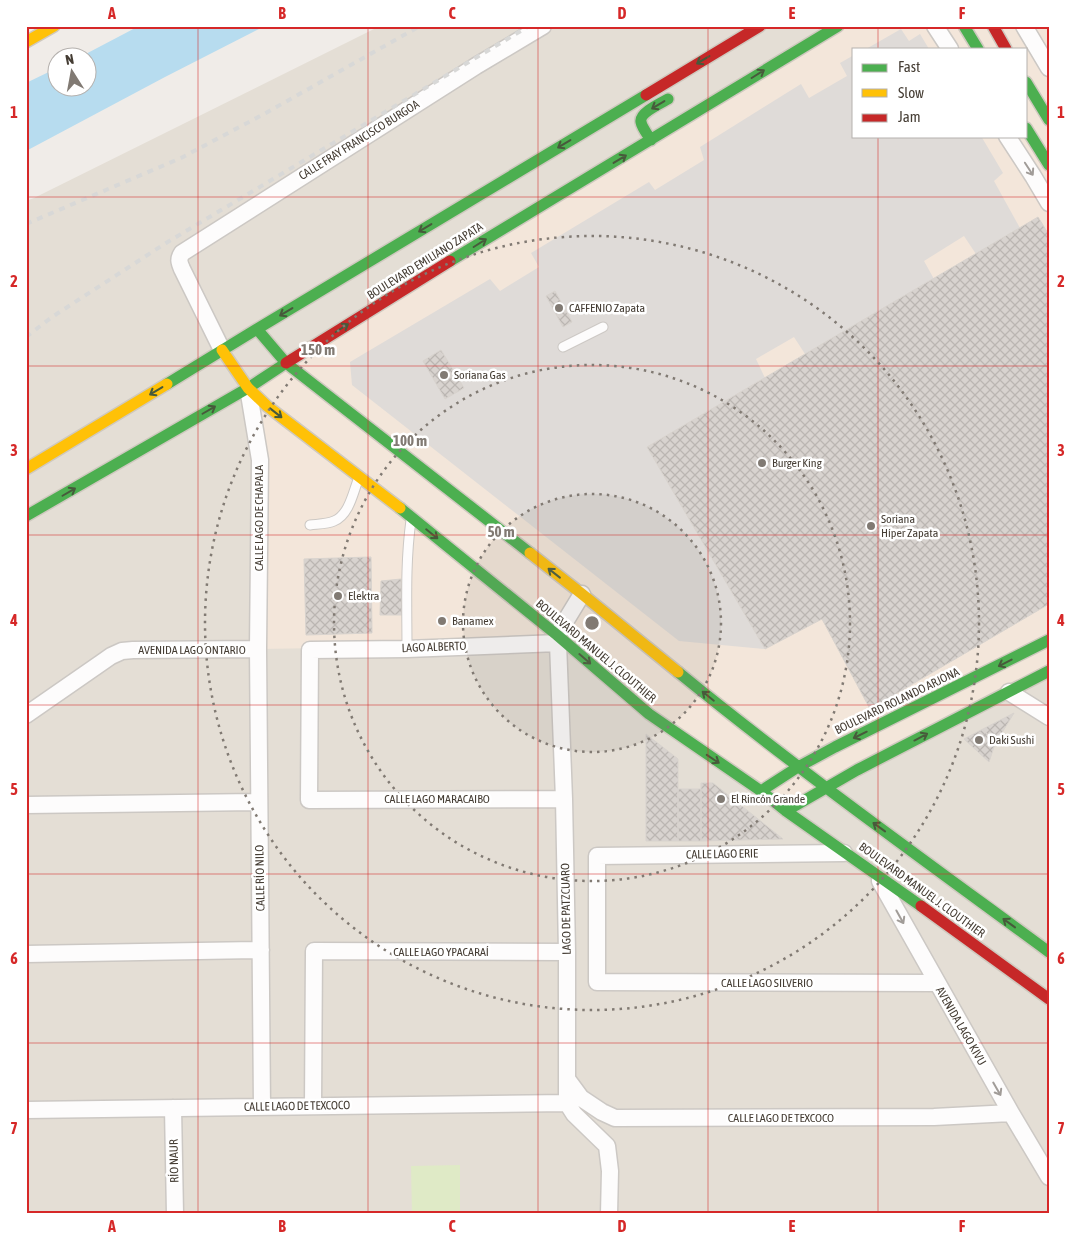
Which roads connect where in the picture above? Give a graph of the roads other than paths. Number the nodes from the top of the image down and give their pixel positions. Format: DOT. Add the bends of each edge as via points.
graph roads {
  1 [pos="54,26"];
  2 [pos="543,26"];
  3 [pos="760,26"];
  4 [pos="766,26"];
  5 [pos="838,26"];
  6 [pos="935,26"];
  7 [pos="964,26"];
  8 [pos="992,26"];
  9 [pos="1024,26"];
  10 [pos="760,40"];
  11 [pos="26,42"];
  12 [pos="949,48"];
  13 [pos="977,48"];
  14 [pos="1005,48"];
  15 [pos="1049,68"];
  16 [pos="1028,85"];
  17 [pos="677,93"];
  18 [pos="1049,120"];
  19 [pos="1028,131"];
  20 [pos="1008,138"];
  21 [pos="651,140"];
  22 [pos="1049,166"];
  23 [pos="1049,203"];
  24 [pos="603,326"];
  25 [pos="257,329"];
  26 [pos="563,346"];
  27 [pos="222,350"];
  28 [pos="286,363"];
  29 [pos="248,388"];
  30 [pos="26,469"];
  31 [pos="359,477"];
  32 [pos="26,516"];
  33 [pos="412,517"];
  34 [pos="310,525"];
  35 [pos="582,594"];
  36 [pos="558,639"];
  37 [pos="1046,640"];
  38 [pos="258,649"];
  39 [pos="407,649"];
  40 [pos="1049,671"];
  41 [pos="1009,692"];
  42 [pos="26,716"];
  43 [pos="1049,717"];
  44 [pos="798,767"];
  45 [pos="826,788"];
  46 [pos="761,791"];
  47 [pos="564,799"];
  48 [pos="309,800"];
  49 [pos="259,802"];
  50 [pos="26,805"];
  51 [pos="786,811"];
  52 [pos="847,853"];
  53 [pos="876,875"];
  54 [pos="261,950"];
  55 [pos="567,952"];
  56 [pos="1049,952"];
  57 [pos="26,954"];
  58 [pos="597,982"];
  59 [pos="936,983"];
  60 [pos="1049,999"];
  61 [pos="567,1079"];
  62 [pos="568,1103"];
  63 [pos="313,1106"];
  64 [pos="262,1107"];
  65 [pos="173,1108"];
  66 [pos="26,1110"];
  67 [pos="602,1112"];
  68 [pos="1011,1113"];
  69 [pos="607,1146"];
  70 [pos="1049,1177"];
  71 [pos="175,1214"];
  72 [pos="609,1214"];
  1 -- 11 [label="main road"];
  2 -- 27 [label="street, CALLE FRAY FRANCISCO BURGOA" via="182,252 178,261"];
  3 -- 25 [label="main road, one-way"];
  4 -- 10 [label="main road"];
  21 -- 5 [label="main road, BOULEVARD EMILIANO ZAPATA, one-way"];
  6 -- 12 [label="street"];
  7 -- 13 [label="main road"];
  8 -- 14 [label="main road"];
  9 -- 15 [label="street"];
  16 -- 18 [label="main road"];
  17 -- 21 [label="main road, one-way" via="642,116 641,122"];
  19 -- 22 [label="main road"];
  20 -- 23 [label="street, one-way"];
  28 -- 21 [label="main road, BOULEVARD EMILIANO ZAPATA, one-way"];
  24 -- 26 [label="lane"];
  25 -- 27 [label="main road"];
  25 -- 28 [label="main road, BOULEVARD MANUEL J. CLOUTHIER"];
  27 -- 29 [label="main road, BOULEVARD MANUEL J. CLOUTHIER"];
  27 -- 30 [label="main road, one-way"];
  28 -- 29 [label="main road, BOULEVARD EMILIANO ZAPATA"];
  35 -- 28 [label="main road, BOULEVARD MANUEL J. CLOUTHIER, one-way"];
  29 -- 31 [label="main road, BOULEVARD MANUEL J. CLOUTHIER, one-way" via="266,406"];
  32 -- 29 [label="main road, BOULEVARD EMILIANO ZAPATA, one-way"];
  29 -- 38 [label="street, CALLE LAGO DE CHAPALA" via="260,460"];
  31 -- 33 [label="main road, BOULEVARD MANUEL J. CLOUTHIER"];
  31 -- 34 [label="lane" via="347,509 336,521"];
  33 -- 36 [label="main road, BOULEVARD MANUEL J. CLOUTHIER, one-way"];
  33 -- 39 [label="lane" via="406,570"];
  35 -- 36 [label="street"];
  44 -- 35 [label="main road, BOULEVARD MANUEL J. CLOUTHIER, one-way"];
  36 -- 39 [label="street, LAGO ALBERTO"];
  36 -- 46 [label="main road, BOULEVARD MANUEL J. CLOUTHIER, one-way" via="649,714"];
  36 -- 47 [label="street, LAGO DE PATZCUARO"];
  37 -- 44 [label="main road, BOULEVARD ROLANDO ARJONA, one-way"];
  38 -- 42 [label="street, AVENIDA LAGO ONTARIO" via="122,651"];
  38 -- 49 [label="street, CALLE RÍO NILO"];
  39 -- 48 [label="street, LAGO ALBERTO" via="310,650"];
  40 -- 41 [label="main road"];
  41 -- 43 [label="street"];
  45 -- 41 [label="main road, one-way"];
  44 -- 45 [label="main road, BOULEVARD MANUEL J. CLOUTHIER"];
  44 -- 46 [label="main road, BOULEVARD ROLANDO ARJONA"];
  45 -- 51 [label="main road"];
  56 -- 45 [label="main road, BOULEVARD MANUEL J. CLOUTHIER, one-way"];
  46 -- 51 [label="main road, BOULEVARD MANUEL J. CLOUTHIER"];
  47 -- 48 [label="street, CALLE LAGO MARACAIBO"];
  47 -- 55 [label="street, LAGO DE PATZCUARO"];
  49 -- 50 [label="street"];
  49 -- 54 [label="street, CALLE RÍO NILO"];
  51 -- 52 [label="main road, BOULEVARD MANUEL J. CLOUTHIER"];
  52 -- 53 [label="main road, BOULEVARD MANUEL J. CLOUTHIER"];
  52 -- 58 [label="street, CALLE LAGO ERIE" via="597,856"];
  53 -- 59 [label="street, AVENIDA LAGO KIVU, one-way"];
  53 -- 60 [label="main road, BOULEVARD MANUEL J. CLOUTHIER"];
  54 -- 57 [label="street"];
  54 -- 64 [label="street, CALLE RÍO NILO"];
  55 -- 61 [label="street, LAGO DE PATZCUARO"];
  55 -- 63 [label="street, CALLE LAGO YPACARAÍ" via="314,952"];
  58 -- 59 [label="street, CALLE LAGO SILVERIO"];
  59 -- 68 [label="street, AVENIDA LAGO KIVU, one-way"];
  61 -- 62 [label="street, LAGO DE PATZCUARO"];
  61 -- 67 [label="street, CALLE LAGO DE TEXCOCO" via="581,1098"];
  62 -- 63 [label="street, CALLE LAGO DE TEXCOCO"];
  62 -- 69 [label="street" via="574,1114"];
  63 -- 64 [label="street, CALLE LAGO DE TEXCOCO"];
  64 -- 65 [label="street, CALLE LAGO DE TEXCOCO"];
  65 -- 66 [label="street, CALLE LAGO DE TEXCOCO"];
  65 -- 71 [label="street, RÍO NAUR"];
  67 -- 68 [label="street, CALLE LAGO DE TEXCOCO" via="624,1119 934,1117"];
  67 -- 69 [label="street"];
  68 -- 70 [label="street, AVENIDA LAGO KIVU"];
  69 -- 72 [label="street"];
}
